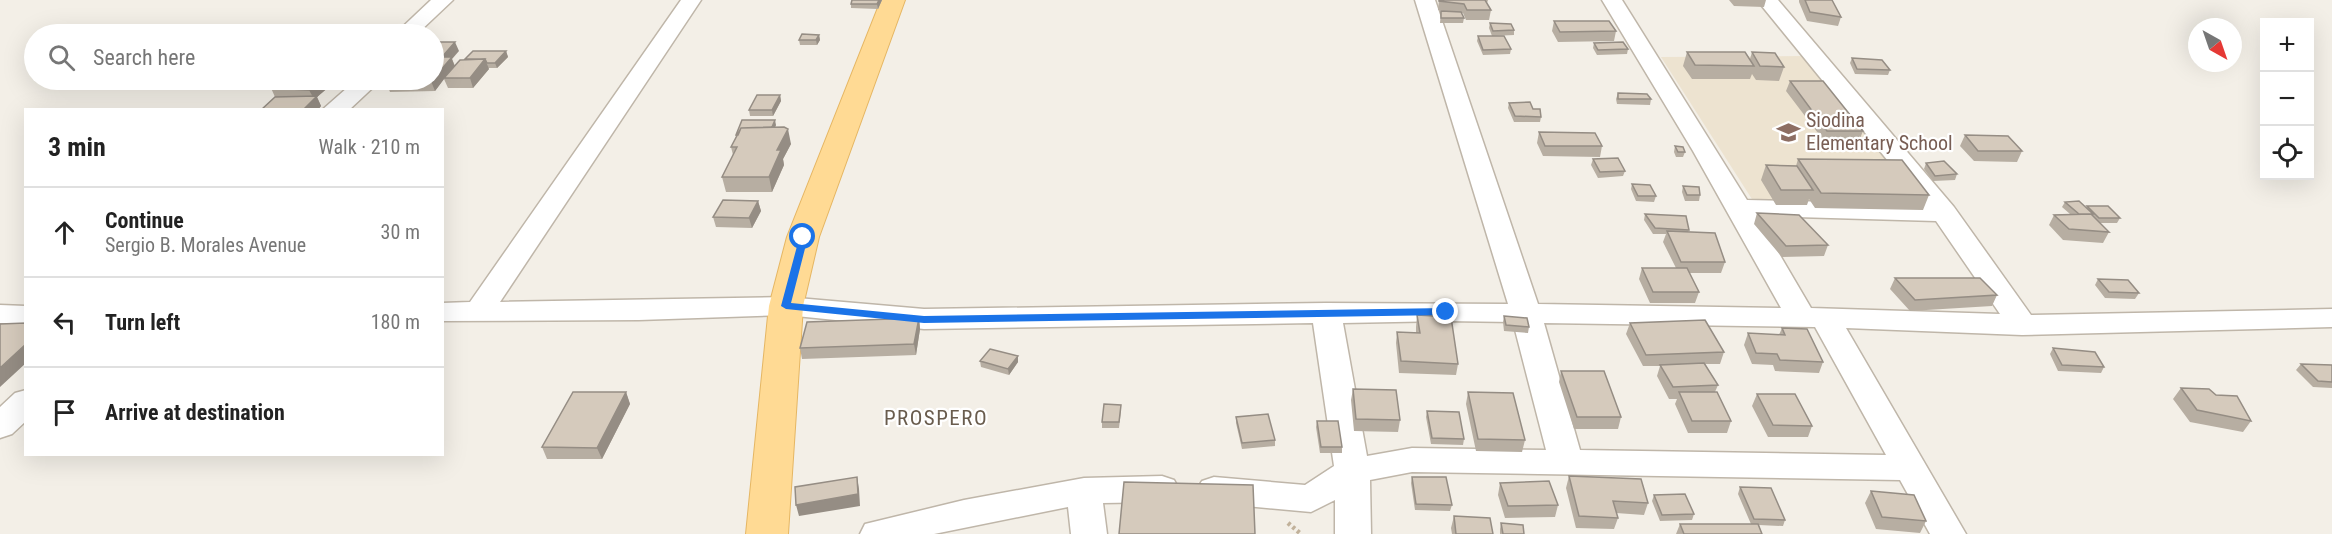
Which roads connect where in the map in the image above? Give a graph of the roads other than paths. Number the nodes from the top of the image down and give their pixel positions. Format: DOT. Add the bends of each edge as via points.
graph roads {
  1 [pos="443,0"];
  2 [pos="691,0"];
  3 [pos="893,0"];
  4 [pos="1425,0"];
  5 [pos="1612,0"];
  6 [pos="1767,0"];
  7 [pos="416,24"];
  8 [pos="357,90"];
  9 [pos="336,108"];
  10 [pos="1739,208"];
  11 [pos="1944,213"];
  12 [pos="786,306"];
  13 [pos="479,311"];
  14 [pos="444,312"];
  15 [pos="1326,312"];
  16 [pos="1526,313"];
  17 [pos="0,314"];
  18 [pos="24,315"];
  19 [pos="1813,317"];
  20 [pos="2332,318"];
  21 [pos="2022,325"];
  22 [pos="24,403"];
  23 [pos="0,426"];
  24 [pos="1566,463"];
  25 [pos="1910,468"];
  26 [pos="1352,471"];
  27 [pos="1084,490"];
  28 [pos="767,534"];
  29 [pos="878,534"];
  30 [pos="1089,534"];
  31 [pos="1353,534"];
  32 [pos="1948,534"];
  1 -- 7 [label="street"];
  2 -- 13 [label="street"];
  3 -- 12 [label="main road" via="803,237"];
  4 -- 16 [label="street"];
  5 -- 10 [label="street"];
  6 -- 11 [label="street"];
  8 -- 9 [label="street"];
  10 -- 11 [label="street"];
  10 -- 19 [label="street"];
  11 -- 21 [label="street"];
  12 -- 13 [label="street"];
  12 -- 15 [label="street" via="924,320"];
  12 -- 28 [label="main road"];
  13 -- 14 [label="street"];
  15 -- 16 [label="street"];
  15 -- 26 [label="street"];
  16 -- 19 [label="street"];
  16 -- 24 [label="street"];
  17 -- 18 [label="street"];
  19 -- 21 [label="street"];
  19 -- 25 [label="street"];
  20 -- 21 [label="street"];
  22 -- 23 [label="street"];
  24 -- 25 [label="street"];
  24 -- 26 [label="street" via="1412,460"];
  25 -- 32 [label="street"];
  26 -- 27 [label="street" via="1311,499 1203,489"];
  26 -- 31 [label="street"];
  27 -- 29 [label="street"];
  27 -- 30 [label="street"];
}
